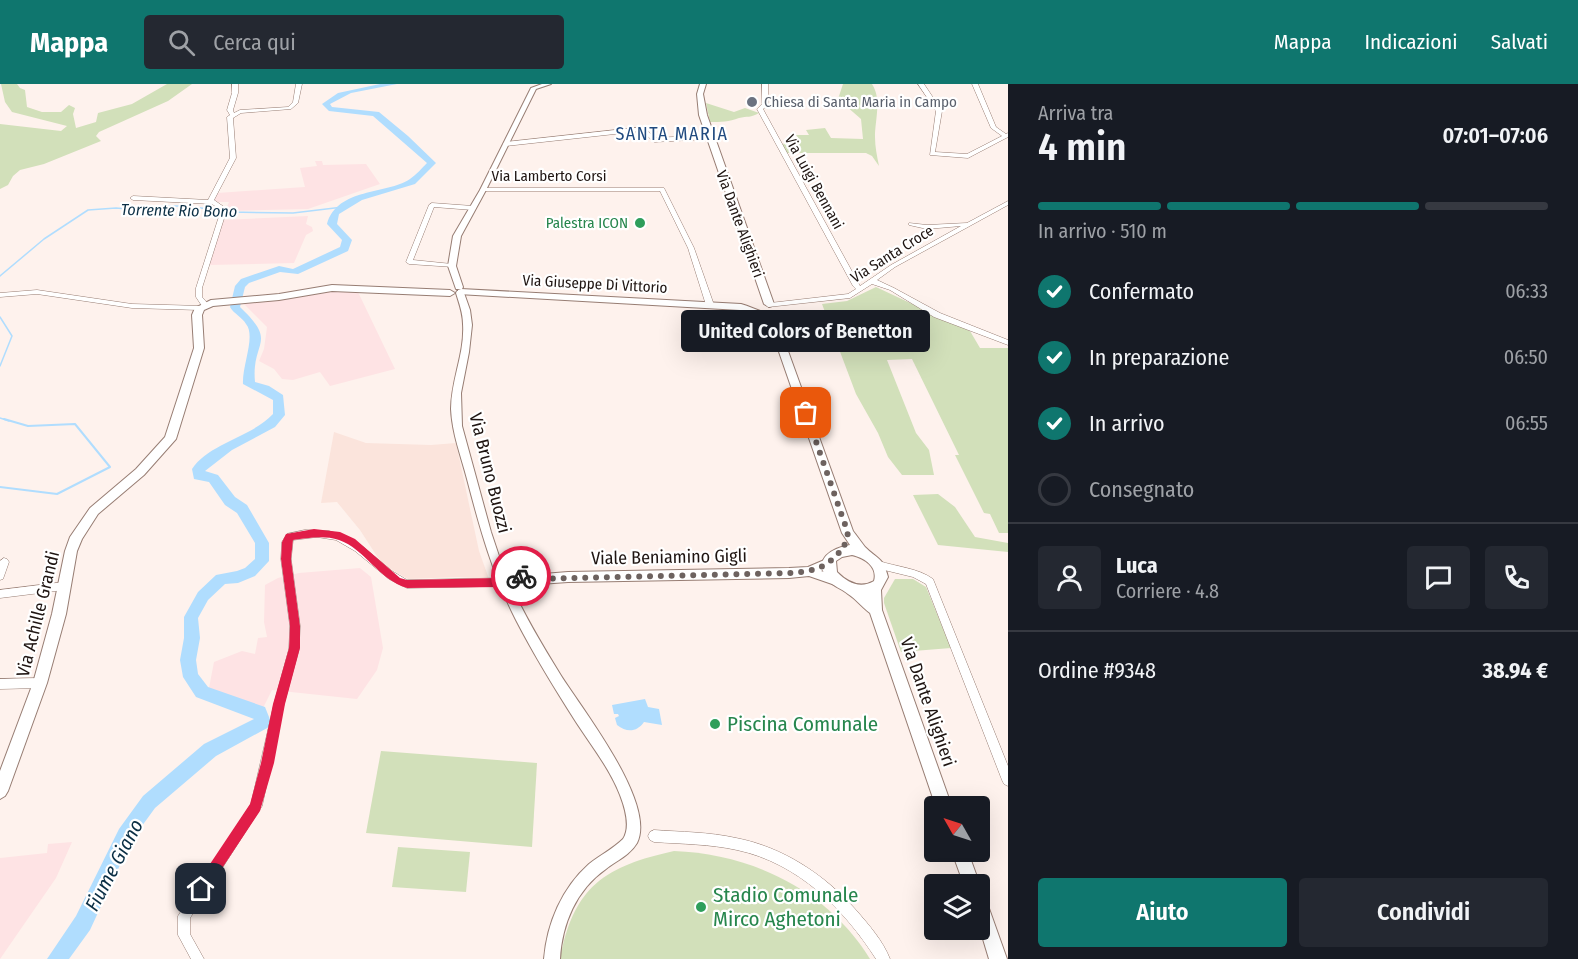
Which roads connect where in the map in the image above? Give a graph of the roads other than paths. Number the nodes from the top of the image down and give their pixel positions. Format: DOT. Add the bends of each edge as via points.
graph roads {
  1 [pos="235,84"];
  2 [pos="299,84"];
  3 [pos="703,84"];
  4 [pos="765,84"];
  5 [pos="921,84"];
  6 [pos="975,84"];
  7 [pos="538,85"];
  8 [pos="232,114"];
  9 [pos="1007,135"];
  10 [pos="710,138"];
  11 [pos="506,144"];
  12 [pos="483,190"];
  13 [pos="133,198"];
  14 [pos="213,202"];
  15 [pos="1008,203"];
  16 [pos="473,208"];
  17 [pos="970,223"];
  18 [pos="911,224"];
  19 [pos="452,266"];
  20 [pos="872,280"];
  21 [pos="455,289"];
  22 [pos="861,290"];
  23 [pos="479,292"];
  24 [pos="0,295"];
  25 [pos="465,305"];
  26 [pos="710,305"];
  27 [pos="202,306"];
  28 [pos="766,306"];
  29 [pos="1008,343"];
  30 [pos="848,533"];
  31 [pos="843,550"];
  32 [pos="863,553"];
  33 [pos="4,562"];
  34 [pos="830,562"];
  35 [pos="809,571"];
  36 [pos="881,571"];
  37 [pos="0,576"];
  38 [pos="501,577"];
  39 [pos="835,580"];
  40 [pos="64,586"];
  41 [pos="875,589"];
  42 [pos="853,591"];
  43 [pos="0,594"];
  44 [pos="875,610"];
  45 [pos="40,683"];
  46 [pos="0,684"];
  47 [pos="1008,780"];
  48 [pos="0,791"];
  49 [pos="940,796"];
  50 [pos="654,836"];
  51 [pos="990,935"];
  52 [pos="198,959"];
  53 [pos="552,959"];
  54 [pos="884,959"];
  55 [pos="998,959"];
  1 -- 8 [label="street"];
  2 -- 8 [label="street" via="295,103 289,108"];
  3 -- 10 [label="main road, Via Dante Alighieri" via="700,104"];
  4 -- 22 [label="street, Via Luigi Bennani" via="762,114"];
  5 -- 9 [label="street" via="939,111 932,154 968,156"];
  6 -- 9 [label="street" via="994,128"];
  7 -- 11 [label="street, Via Lamberto Corsi"];
  8 -- 14 [label="street" via="232,158"];
  10 -- 11 [label="street, Via Lamberto Corsi" via="654,140 643,129"];
  10 -- 28 [label="main road, Via Dante Alighieri"];
  11 -- 12 [label="street, Via Lamberto Corsi"];
  12 -- 16 [label="street, Via Lamberto Corsi"];
  12 -- 26 [label="street, Via Lamberto Corsi" via="662,189 691,248"];
  13 -- 14 [label="street"];
  14 -- 27 [label="street" via="224,209 199,288"];
  15 -- 17 [label="street, Via Santa Croce"];
  16 -- 19 [label="street, Via Lamberto Corsi" via="456,236"];
  16 -- 19 [label="street" via="432,205 409,262"];
  17 -- 18 [label="street" via="927,227"];
  17 -- 20 [label="street, Via Santa Croce"];
  19 -- 21 [label="street, Via Lamberto Corsi"];
  20 -- 22 [label="street, Via Santa Croce"];
  20 -- 29 [label="street" via="937,315"];
  21 -- 23 [label="main road, Via Giuseppe Di Vittorio"];
  21 -- 25 [label="street"];
  21 -- 27 [label="main road, Via Giuseppe Di Vittorio" via="332,288"];
  22 -- 28 [label="street, Via Santa Croce" via="842,298"];
  23 -- 25 [label="street" via="469,296"];
  23 -- 26 [label="main road, Via Giuseppe Di Vittorio"];
  24 -- 27 [label="street" via="37,292 132,306"];
  25 -- 38 [label="street, Via Bruno Buozzi" via="468,348 455,411"];
  26 -- 28 [label="main road, Via Giuseppe Di Vittorio"];
  27 -- 40 [label="main road, Via Achille Grandi" via="197,315 199,348 170,439 140,472 94,511 76,537"];
  28 -- 30 [label="main road"];
  30 -- 31 [label="main road"];
  30 -- 32 [label="main road"];
  31 -- 32 [label="main road"];
  31 -- 34 [label="main road" via="833,555"];
  32 -- 36 [label="main road"];
  33 -- 37 [label="street"];
  34 -- 35 [label="street, Viale Beniamino Gigli"];
  34 -- 39 [label="main road"];
  35 -- 38 [label="street, Viale Beniamino Gigli" via="517,582"];
  35 -- 39 [label="street, Viale Beniamino Gigli"];
  36 -- 41 [label="main road" via="880,585"];
  36 -- 47 [label="street" via="920,574 930,582"];
  38 -- 52 [label="street" via="407,584 397,581 340,536 314,533 290,537 286,559 295,626 291,667 256,806 184,916 184,934"];
  38 -- 53 [label="street, Via Bruno Buozzi" via="529,635 626,793 633,812 634,830 628,845 603,862 577,888 558,923"];
  39 -- 42 [label="main road, Via Dante Alighieri"];
  40 -- 43 [label="street"];
  40 -- 45 [label="main road, Via Achille Grandi"];
  41 -- 42 [label="main road"];
  41 -- 44 [label="main road, Via Dante Alighieri"];
  42 -- 44 [label="main road, Via Dante Alighieri"];
  44 -- 49 [label="main road, Via Dante Alighieri"];
  45 -- 46 [label="street"];
  45 -- 48 [label="main road, Via Achille Grandi"];
  50 -- 54 [label="street" via="749,847 796,866 835,896"];
  51 -- 55 [label="main road"];
}
